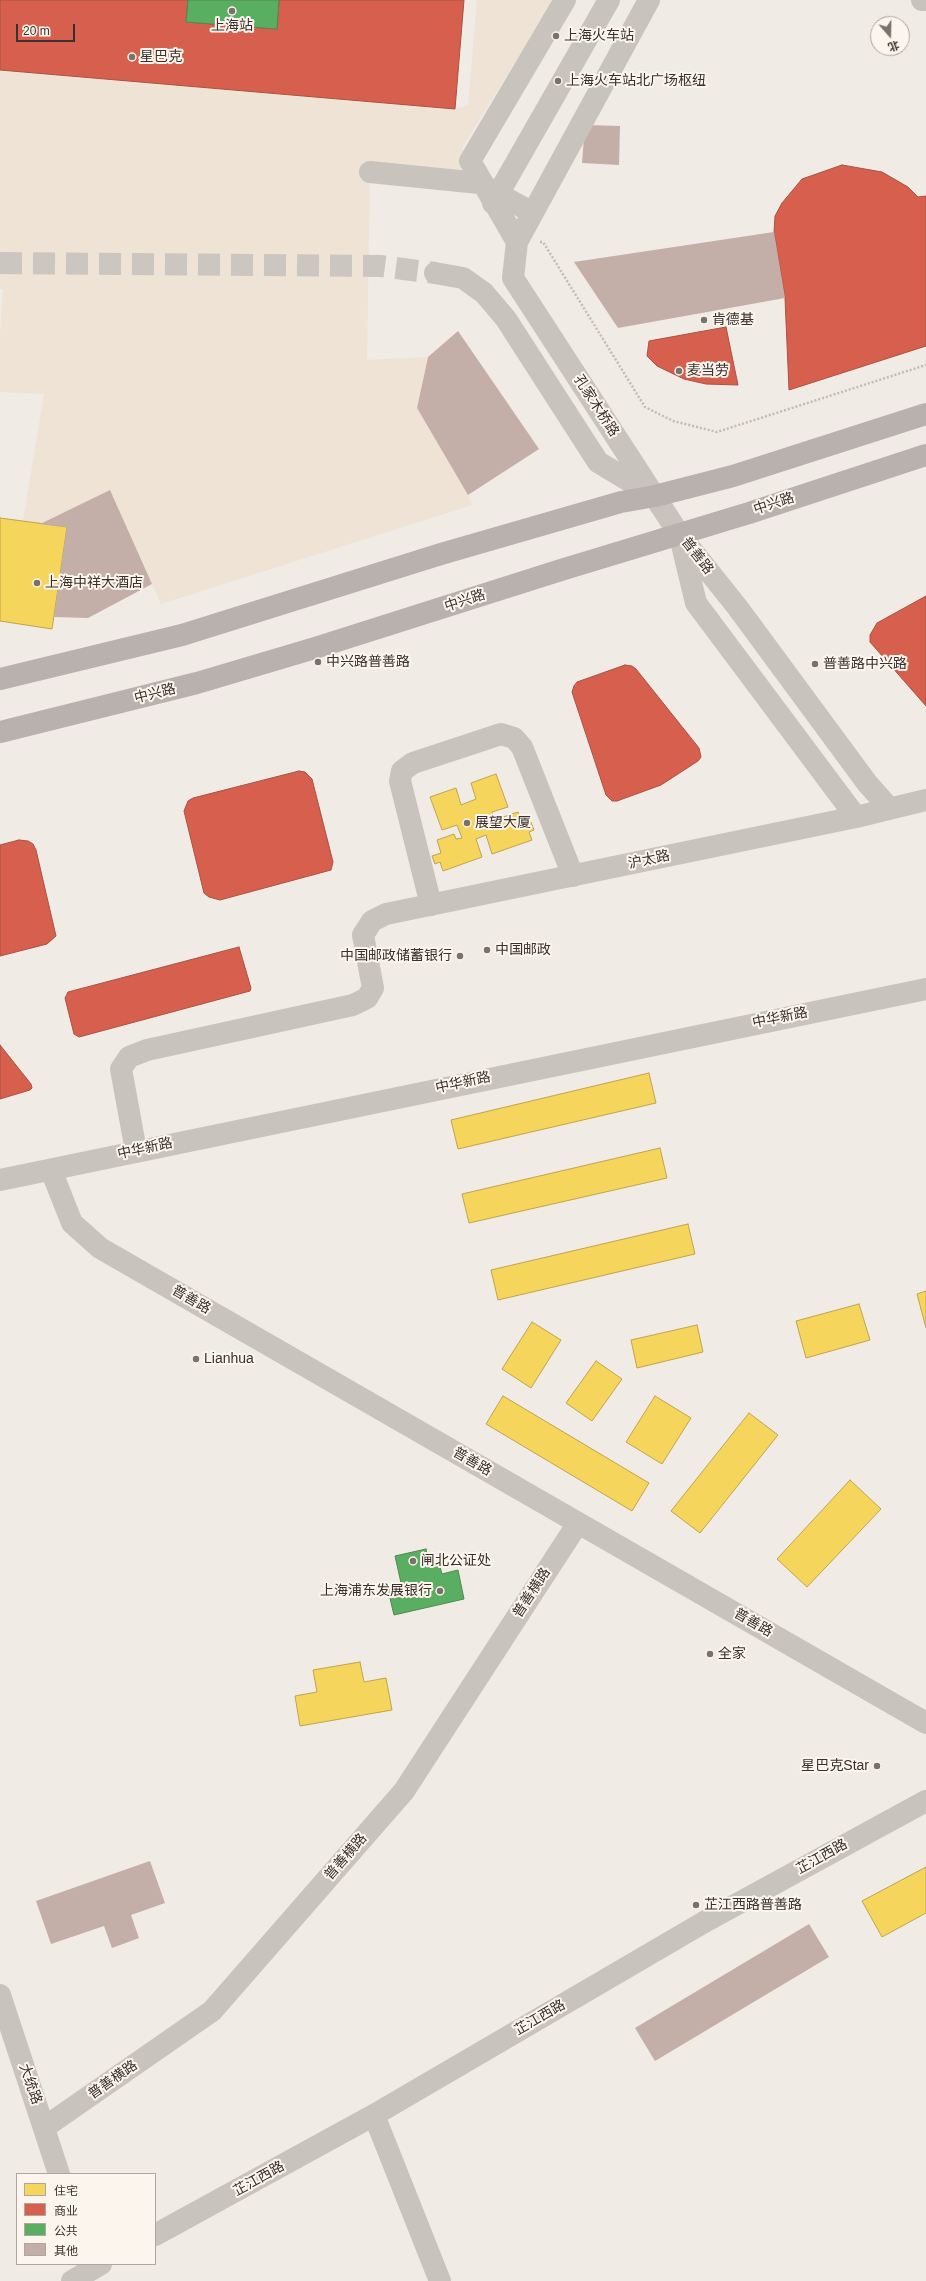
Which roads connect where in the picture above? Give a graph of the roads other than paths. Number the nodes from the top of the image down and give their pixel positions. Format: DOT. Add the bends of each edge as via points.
graph roads {
  1 [pos="565,0"];
  2 [pos="609,0"];
  3 [pos="649,0"];
  4 [pos="922,0"];
  5 [pos="926,0"];
  6 [pos="370,172"];
  7 [pos="492,194"];
  8 [pos="533,214"];
  9 [pos="518,242"];
  10 [pos="435,273"];
  11 [pos="926,414"];
  12 [pos="926,455"];
  13 [pos="655,496"];
  14 [pos="679,534"];
  15 [pos="0,679"];
  16 [pos="0,732"];
  17 [pos="926,800"];
  18 [pos="890,809"];
  19 [pos="856,817"];
  20 [pos="573,876"];
  21 [pos="431,905"];
  22 [pos="926,989"];
  23 [pos="136,1151"];
  24 [pos="51,1170"];
  25 [pos="0,1180"];
  26 [pos="578,1523"];
  27 [pos="926,1723"];
  28 [pos="926,1801"];
  29 [pos="0,1995"];
  30 [pos="374,2115"];
  31 [pos="45,2127"];
  32 [pos="59,2173"];
  33 [pos="156,2235"];
  34 [pos="440,2281"];
  1 -- 7 [label="street" via="470,161"];
  2 -- 7 [label="street"];
  3 -- 8 [label="street"];
  4 -- 5 [label="street"];
  6 -- 7 [label="street" via="479,183"];
  7 -- 8 [label="street"];
  7 -- 9 [label="street"];
  8 -- 9 [label="street"];
  9 -- 13 [label="street, 孔家木桥路" via="514,278"];
  10 -- 13 [label="street" via="463,278 484,293 506,319 598,462"];
  11 -- 13 [label="main road" via="733,476"];
  12 -- 14 [label="main road, 中兴路"];
  13 -- 14 [label="street, 孔家木桥路"];
  13 -- 15 [label="main road" via="621,502 448,552 182,635"];
  14 -- 16 [label="main road, 中兴路" via="197,684"];
  14 -- 18 [label="street, 普善路" via="738,608 867,783"];
  14 -- 19 [label="street, 普善路" via="696,603"];
  17 -- 18 [label="street, 沪太路"];
  18 -- 19 [label="street, 沪太路"];
  19 -- 20 [label="street, 沪太路"];
  20 -- 21 [label="street, 沪太路"];
  20 -- 21 [label="street" via="522,747 514,738 501,734 413,764 402,771 400,781"];
  21 -- 23 [label="street, 沪太路" via="386,914 372,921 362,935 372,988 367,998 353,1005 146,1050 129,1057 121,1069"];
  22 -- 23 [label="street, 中华新路"];
  23 -- 24 [label="street, 中华新路"];
  24 -- 25 [label="street, 中华新路"];
  24 -- 26 [label="street, 普善路" via="72,1223 100,1248"];
  26 -- 27 [label="street, 普善路"];
  26 -- 31 [label="street, 普善横路" via="404,1791 212,2011"];
  28 -- 30 [label="street, 芷江西路" via="706,1921"];
  29 -- 31 [label="street, 大统路"];
  30 -- 33 [label="street, 芷江西路"];
  30 -- 34 [label="street"];
  31 -- 32 [label="street, 大统路"];
}
